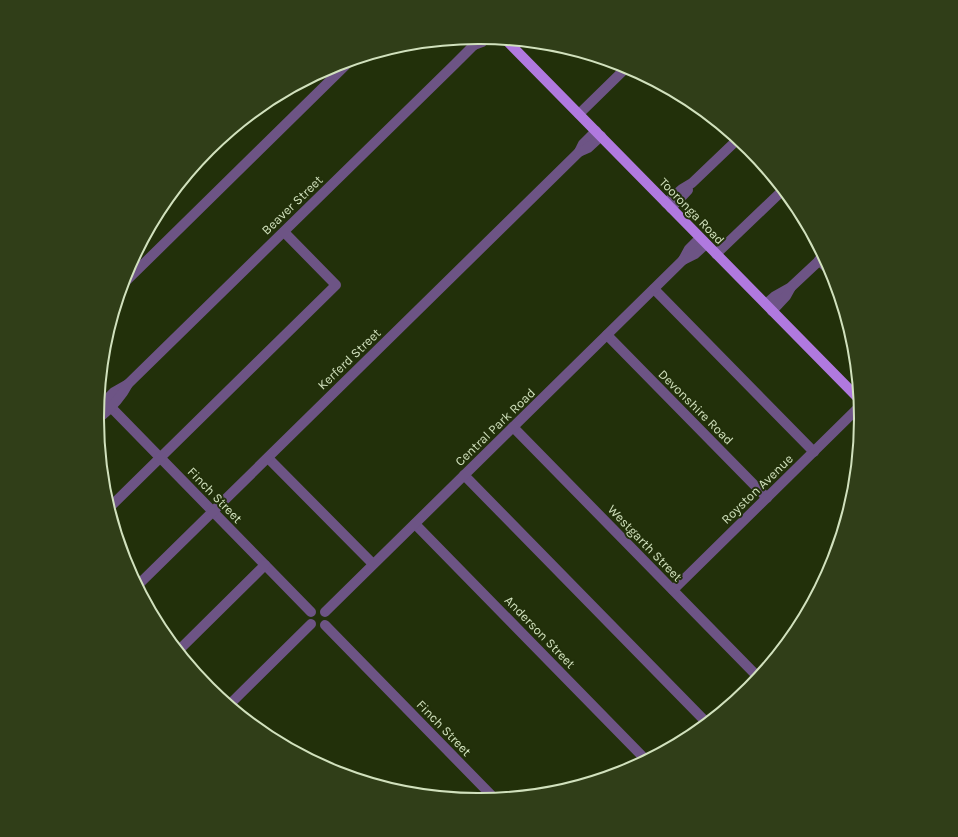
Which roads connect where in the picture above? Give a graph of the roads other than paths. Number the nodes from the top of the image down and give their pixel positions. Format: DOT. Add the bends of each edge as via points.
graph roads {
  1 [pos="473,44"];
  2 [pos="512,46"];
  3 [pos="339,72"];
  4 [pos="621,73"];
  5 [pos="579,114"];
  6 [pos="598,134"];
  7 [pos="734,144"];
  8 [pos="778,194"];
  9 [pos="668,206"];
  10 [pos="284,232"];
  11 [pos="703,241"];
  12 [pos="716,254"];
  13 [pos="818,261"];
  14 [pos="134,274"];
  15 [pos="654,289"];
  16 [pos="769,308"];
  17 [pos="607,335"];
  18 [pos="853,393"];
  19 [pos="105,402"];
  20 [pos="105,405"];
  21 [pos="854,412"];
  22 [pos="513,427"];
  23 [pos="814,452"];
  24 [pos="160,458"];
  25 [pos="268,458"];
  26 [pos="464,475"];
  27 [pos="767,498"];
  28 [pos="114,503"];
  29 [pos="213,511"];
  30 [pos="415,524"];
  31 [pos="373,564"];
  32 [pos="265,565"];
  33 [pos="142,581"];
  34 [pos="673,590"];
  35 [pos="312,612"];
  36 [pos="325,612"];
  37 [pos="311,624"];
  38 [pos="324,625"];
  39 [pos="182,647"];
  40 [pos="756,671"];
  41 [pos="233,701"];
  42 [pos="703,719"];
  43 [pos="642,755"];
  44 [pos="489,793"];
  1 -- 10 [label="street, Beaver Street"];
  2 -- 5 [label="main road, Tooronga Road"];
  3 -- 14 [label="street"];
  4 -- 5 [label="street"];
  5 -- 6 [label="main road, Tooronga Road"];
  6 -- 9 [label="main road, Tooronga Road"];
  6 -- 25 [label="street, Kerferd Street" via="583,144 579,152"];
  7 -- 9 [label="street" via="692,183 682,188"];
  8 -- 12 [label="street"];
  9 -- 11 [label="main road, Tooronga Road"];
  10 -- 19 [label="street, Beaver Street" via="128,384 123,394"];
  10 -- 24 [label="street" via="336,285"];
  11 -- 12 [label="main road, Tooronga Road"];
  11 -- 15 [label="street, Central Park Road" via="689,249 683,260"];
  12 -- 16 [label="main road, Tooronga Road"];
  13 -- 16 [label="street" via="791,287 775,296"];
  15 -- 17 [label="street, Central Park Road"];
  15 -- 23 [label="street"];
  16 -- 18 [label="main road, Tooronga Road"];
  17 -- 22 [label="street, Central Park Road"];
  17 -- 27 [label="street, Devonshire Road"];
  20 -- 24 [label="street, Finch Street"];
  21 -- 23 [label="street, Royston Avenue"];
  22 -- 26 [label="street, Central Park Road"];
  22 -- 34 [label="street, Westgarth Street"];
  23 -- 27 [label="street, Royston Avenue"];
  24 -- 28 [label="street"];
  24 -- 29 [label="street, Finch Street"];
  25 -- 29 [label="street, Kerferd Street"];
  25 -- 31 [label="street"];
  26 -- 30 [label="street, Central Park Road"];
  26 -- 42 [label="street"];
  27 -- 34 [label="street, Royston Avenue"];
  29 -- 32 [label="street, Finch Street"];
  29 -- 33 [label="street, Kerferd Street"];
  30 -- 31 [label="street, Central Park Road"];
  30 -- 43 [label="street, Anderson Street"];
  31 -- 36 [label="street, Central Park Road"];
  32 -- 35 [label="street, Finch Street"];
  32 -- 39 [label="street"];
  34 -- 40 [label="street, Westgarth Street"];
  35 -- 36 [label="street" via="318,609"];
  35 -- 37 [label="street" via="309,618"];
  36 -- 38 [label="street" via="328,618"];
  37 -- 38 [label="street" via="318,628"];
  37 -- 41 [label="street"];
  38 -- 44 [label="street, Finch Street"];
}
